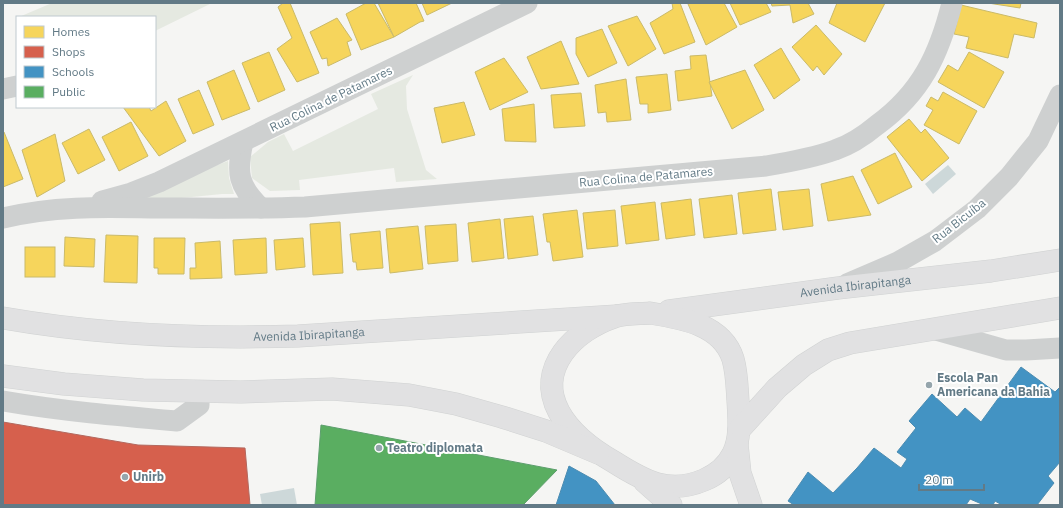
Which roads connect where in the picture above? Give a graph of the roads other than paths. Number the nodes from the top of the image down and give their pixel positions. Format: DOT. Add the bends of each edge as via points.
graph roads {
  1 [pos="527,3"];
  2 [pos="952,3"];
  3 [pos="16,86"];
  4 [pos="3,89"];
  5 [pos="1060,95"];
  6 [pos="243,142"];
  7 [pos="78,207"];
  8 [pos="261,208"];
  9 [pos="3,218"];
  10 [pos="1060,260"];
  11 [pos="838,288"];
  12 [pos="1060,308"];
  13 [pos="650,313"];
  14 [pos="616,316"];
  15 [pos="3,318"];
  16 [pos="932,329"];
  17 [pos="1060,348"];
  18 [pos="3,376"];
  19 [pos="199,392"];
  20 [pos="3,401"];
  21 [pos="738,437"];
  22 [pos="598,453"];
  23 [pos="639,477"];
  24 [pos="671,505"];
  25 [pos="751,505"];
  1 -- 6 [label="street, Rua Colina de Patamares"];
  2 -- 8 [label="street, Rua Colina de Patamares" via="946,29 932,62 916,90 892,115 865,135 837,149 808,158 759,167 305,207"];
  3 -- 4 [label="street"];
  5 -- 11 [label="street, Rua Bicuíba" via="1038,141 1009,177 977,210 929,244 898,262"];
  6 -- 7 [label="street, Rua Colina de Patamares" via="159,182"];
  6 -- 8 [label="street" via="240,158 242,185 249,197"];
  7 -- 8 [label="street, Rua Colina de Patamares"];
  7 -- 9 [label="street, Rua Colina de Patamares" via="27,212"];
  10 -- 11 [label="main road, Avenida Ibirapitanga" via="991,271"];
  11 -- 13 [label="main road, Avenida Ibirapitanga"];
  12 -- 16 [label="main road"];
  13 -- 14 [label="main road, Avenida Ibirapitanga"];
  13 -- 21 [label="main road" via="695,322 711,331 725,344 736,375"];
  14 -- 15 [label="main road, Avenida Ibirapitanga" via="249,338 65,328"];
  14 -- 22 [label="main road" via="573,340 557,362 553,377 554,401 560,414 570,428"];
  16 -- 17 [label="street" via="1006,350"];
  16 -- 21 [label="main road" via="850,343 828,350 804,365 777,388"];
  18 -- 19 [label="main road" via="64,384"];
  19 -- 20 [label="street" via="199,405 177,421 34,407"];
  19 -- 22 [label="main road" via="332,389 409,395 456,404 502,417 546,431"];
  21 -- 23 [label="main road" via="731,458 720,470 695,484 681,487 665,486"];
  21 -- 25 [label="main road" via="740,472"];
  22 -- 23 [label="main road"];
  23 -- 24 [label="main road"];
}
